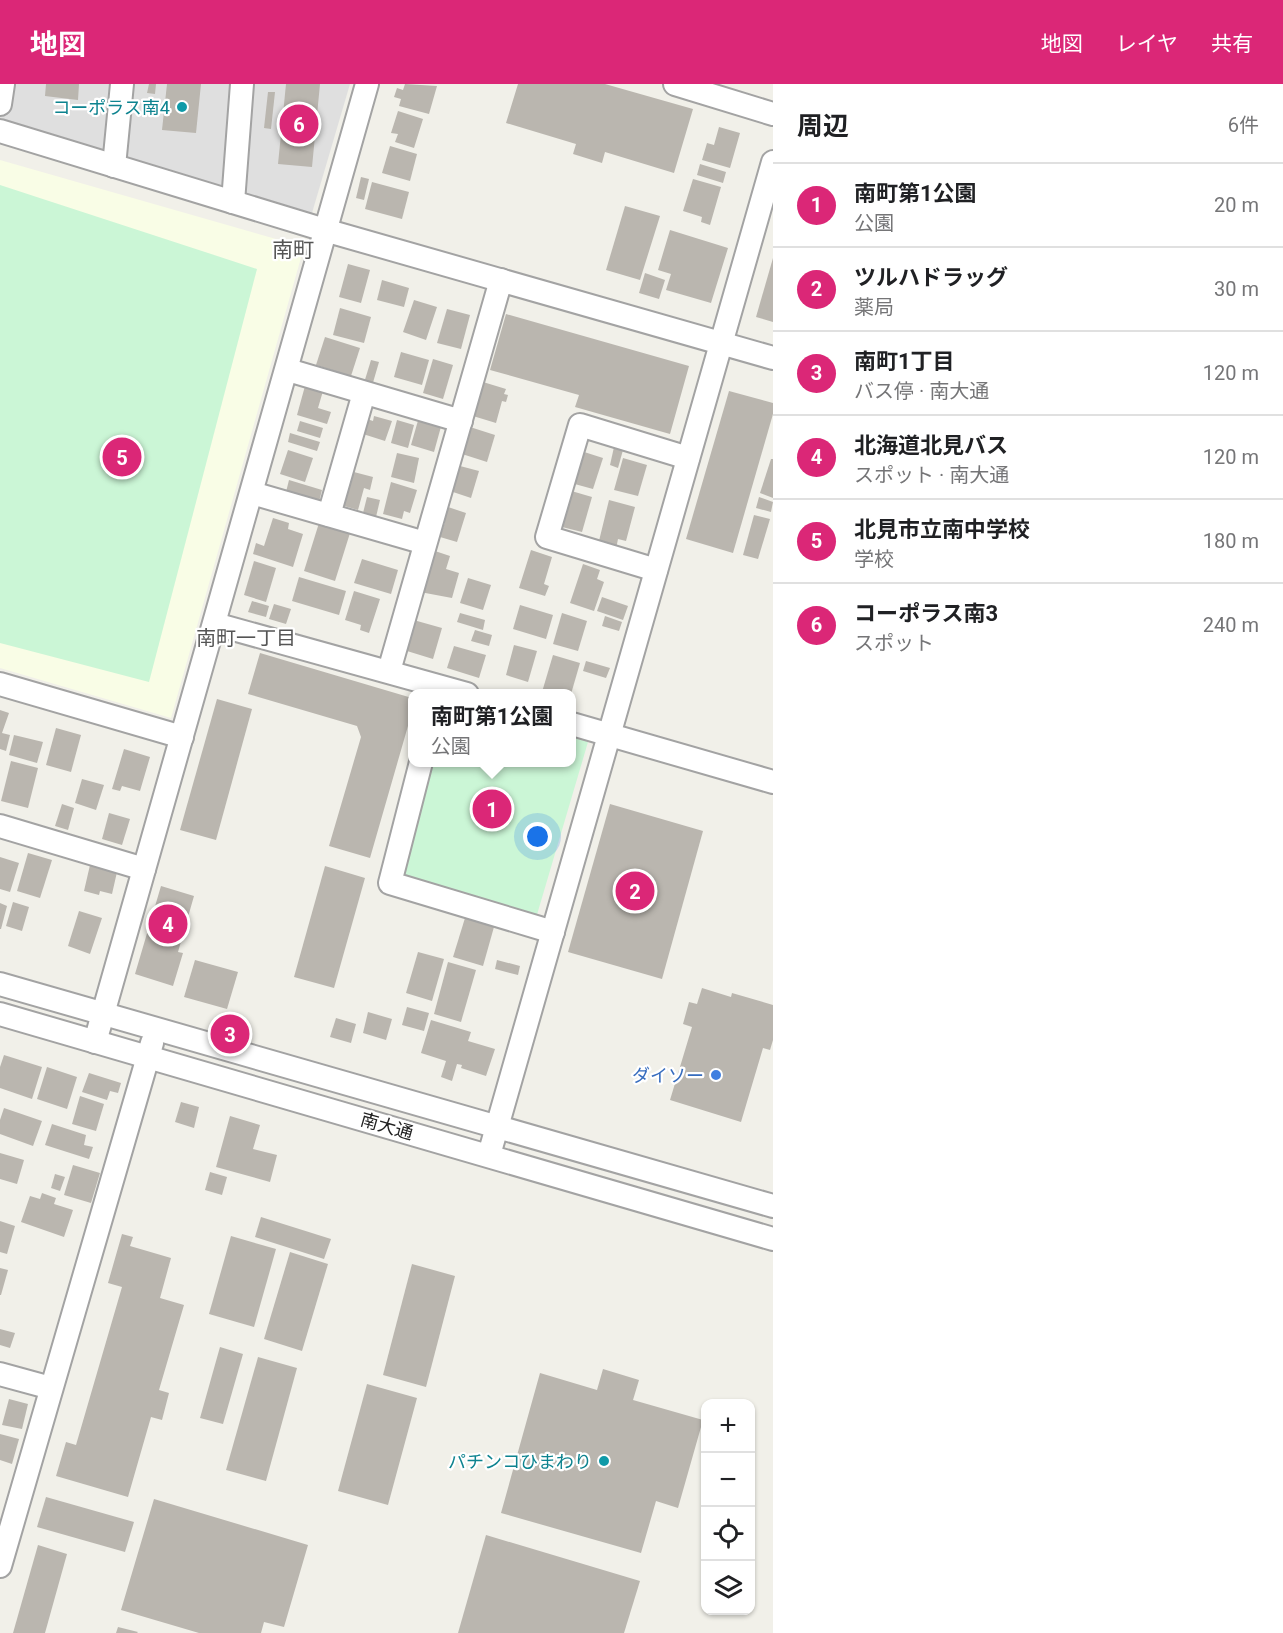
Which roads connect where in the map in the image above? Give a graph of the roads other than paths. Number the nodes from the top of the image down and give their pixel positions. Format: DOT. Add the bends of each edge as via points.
graph roads {
  1 [pos="3,84"];
  2 [pos="122,84"];
  3 [pos="242,84"];
  4 [pos="367,84"];
  5 [pos="675,84"];
  6 [pos="0,104"];
  7 [pos="773,114"];
  8 [pos="0,131"];
  9 [pos="773,162"];
  10 [pos="114,166"];
  11 [pos="232,202"];
  12 [pos="327,231"];
  13 [pos="501,280"];
  14 [pos="721,343"];
  15 [pos="773,358"];
  16 [pos="288,370"];
  17 [pos="364,393"];
  18 [pos="461,421"];
  19 [pos="688,458"];
  20 [pos="252,493"];
  21 [pos="329,515"];
  22 [pos="425,543"];
  23 [pos="656,570"];
  24 [pos="215,624"];
  25 [pos="389,671"];
  26 [pos="0,684"];
  27 [pos="436,689"];
  28 [pos="576,725"];
  29 [pos="609,735"];
  30 [pos="182,737"];
  31 [pos="420,767"];
  32 [pos="773,782"];
  33 [pos="0,826"];
  34 [pos="144,869"];
  35 [pos="552,932"];
  36 [pos="5,986"];
  37 [pos="103,1014"];
  38 [pos="1,1018"];
  39 [pos="156,1029"];
  40 [pos="95,1042"];
  41 [pos="148,1056"];
  42 [pos="497,1127"];
  43 [pos="489,1155"];
  44 [pos="773,1206"];
  45 [pos="773,1239"];
  46 [pos="0,1374"];
  47 [pos="51,1388"];
  48 [pos="0,1566"];
  1 -- 6 [label="street"];
  2 -- 10 [label="street"];
  3 -- 11 [label="street"];
  4 -- 12 [label="street"];
  5 -- 7 [label="street"];
  8 -- 10 [label="street"];
  9 -- 14 [label="street"];
  10 -- 11 [label="street"];
  11 -- 12 [label="street"];
  12 -- 13 [label="street"];
  12 -- 16 [label="street"];
  13 -- 14 [label="street"];
  13 -- 18 [label="street"];
  14 -- 15 [label="street"];
  14 -- 19 [label="street"];
  16 -- 17 [label="street"];
  16 -- 20 [label="street"];
  17 -- 18 [label="street"];
  17 -- 21 [label="street"];
  18 -- 22 [label="street"];
  19 -- 23 [label="street"];
  19 -- 23 [label="street" via="580,425 546,537"];
  20 -- 21 [label="street"];
  20 -- 24 [label="street"];
  21 -- 22 [label="street"];
  22 -- 25 [label="street"];
  23 -- 29 [label="street"];
  24 -- 25 [label="street"];
  24 -- 30 [label="street"];
  25 -- 27 [label="street"];
  26 -- 30 [label="street"];
  28 -- 29 [label="street"];
  29 -- 32 [label="street"];
  29 -- 35 [label="street"];
  30 -- 34 [label="street"];
  31 -- 35 [label="street" via="390,883"];
  33 -- 34 [label="street"];
  34 -- 37 [label="street"];
  35 -- 42 [label="street"];
  36 -- 37 [label="street, 南大通"];
  36 -- 38 [label="street"];
  37 -- 39 [label="street, 南大通"];
  37 -- 40 [label="street"];
  38 -- 40 [label="street, 南大通"];
  39 -- 41 [label="street"];
  39 -- 42 [label="street, 南大通"];
  40 -- 41 [label="street, 南大通"];
  41 -- 43 [label="street, 南大通"];
  41 -- 47 [label="street"];
  42 -- 43 [label="street"];
  42 -- 44 [label="street, 南大通"];
  43 -- 45 [label="street, 南大通"];
  46 -- 47 [label="street"];
  47 -- 48 [label="street"];
}
